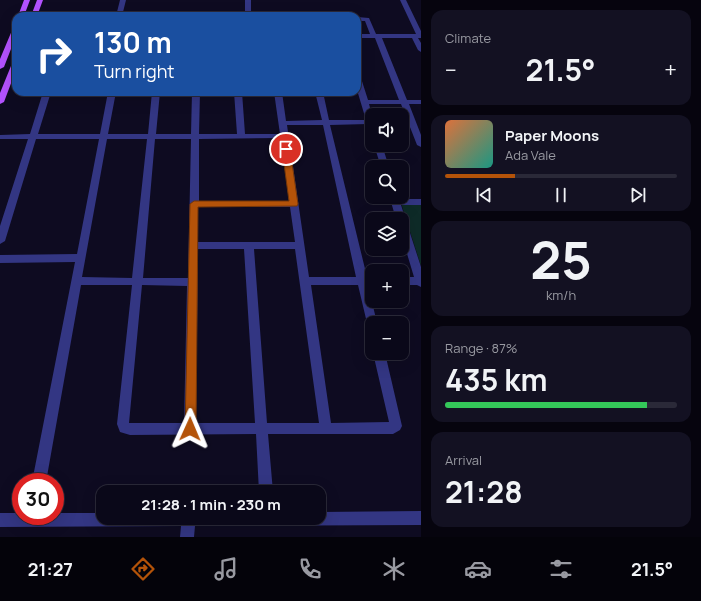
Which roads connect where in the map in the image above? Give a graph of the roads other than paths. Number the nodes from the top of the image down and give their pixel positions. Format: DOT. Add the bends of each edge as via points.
graph roads {
  1 [pos="27,0"];
  2 [pos="40,0"];
  3 [pos="123,0"];
  4 [pos="248,0"];
  5 [pos="403,0"];
  6 [pos="22,12"];
  7 [pos="36,12"];
  8 [pos="120,12"];
  9 [pos="248,12"];
  10 [pos="361,19"];
  11 [pos="361,36"];
  12 [pos="376,36"];
  13 [pos="418,36"];
  14 [pos="12,37"];
  15 [pos="421,50"];
  16 [pos="2,60"];
  17 [pos="0,67"];
  18 [pos="12,71"];
  19 [pos="361,92"];
  20 [pos="46,96"];
  21 [pos="111,96"];
  22 [pos="156,96"];
  23 [pos="196,96"];
  24 [pos="238,96"];
  25 [pos="279,96"];
  26 [pos="320,96"];
  27 [pos="0,102"];
  28 [pos="364,102"];
  29 [pos="404,102"];
  30 [pos="421,102"];
  31 [pos="366,108"];
  32 [pos="282,123"];
  33 [pos="326,123"];
  34 [pos="365,124"];
  35 [pos="33,136"];
  36 [pos="104,136"];
  37 [pos="152,136"];
  38 [pos="196,136"];
  39 [pos="241,136"];
  40 [pos="284,136"];
  41 [pos="0,137"];
  42 [pos="421,145"];
  43 [pos="409,201"];
  44 [pos="421,202"];
  45 [pos="194,204"];
  46 [pos="294,204"];
  47 [pos="0,241"];
  48 [pos="409,243"];
  49 [pos="300,245"];
  50 [pos="194,246"];
  51 [pos="249,246"];
  52 [pos="81,258"];
  53 [pos="0,259"];
  54 [pos="365,273"];
  55 [pos="76,281"];
  56 [pos="305,281"];
  57 [pos="365,281"];
  58 [pos="409,281"];
  59 [pos="137,282"];
  60 [pos="193,282"];
  61 [pos="421,282"];
  62 [pos="381,360"];
  63 [pos="190,429"];
  64 [pos="261,429"];
  65 [pos="326,429"];
  66 [pos="41,473"];
  67 [pos="265,485"];
  68 [pos="64,518"];
  69 [pos="96,518"];
  70 [pos="326,518"];
  71 [pos="421,518"];
  72 [pos="12,519"];
  73 [pos="0,520"];
  74 [pos="188,525"];
  75 [pos="188,537"];
  1 -- 6 [label="main road"];
  2 -- 7 [label="main road"];
  3 -- 8 [label="street"];
  4 -- 9 [label="street"];
  5 -- 13 [label="street"];
  10 -- 12 [label="street" via="367,19"];
  11 -- 12 [label="street"];
  12 -- 13 [label="street"];
  12 -- 29 [label="street"];
  13 -- 15 [label="street"];
  14 -- 16 [label="main road"];
  16 -- 17 [label="main road"];
  18 -- 27 [label="main road"];
  19 -- 28 [label="street"];
  20 -- 35 [label="street"];
  21 -- 36 [label="street"];
  22 -- 37 [label="street"];
  23 -- 38 [label="street"];
  24 -- 39 [label="street"];
  25 -- 32 [label="street"];
  26 -- 33 [label="street"];
  28 -- 29 [label="street"];
  28 -- 31 [label="street"];
  29 -- 30 [label="street"];
  29 -- 42 [label="street"];
  32 -- 33 [label="street"];
  32 -- 40 [label="street"];
  33 -- 34 [label="street"];
  33 -- 54 [label="street"];
  35 -- 36 [label="street"];
  35 -- 41 [label="street"];
  35 -- 47 [label="street"];
  36 -- 37 [label="street"];
  36 -- 52 [label="street"];
  37 -- 38 [label="street"];
  37 -- 59 [label="street"];
  38 -- 39 [label="street"];
  38 -- 45 [label="street"];
  39 -- 40 [label="street"];
  40 -- 46 [label="street"];
  43 -- 44 [label="street"];
  45 -- 46 [label="street"];
  45 -- 50 [label="street"];
  46 -- 49 [label="street"];
  48 -- 61 [label="street"];
  49 -- 51 [label="street"];
  49 -- 56 [label="street"];
  50 -- 51 [label="street"];
  50 -- 60 [label="street"];
  51 -- 64 [label="street"];
  52 -- 53 [label="street"];
  52 -- 55 [label="street"];
  55 -- 59 [label="street"];
  55 -- 66 [label="street"];
  56 -- 57 [label="street"];
  56 -- 65 [label="street"];
  58 -- 61 [label="street"];
  59 -- 60 [label="street"];
  59 -- 63 [label="street" via="124,428"];
  60 -- 63 [label="street"];
  62 -- 65 [label="street" via="395,427"];
  63 -- 64 [label="street"];
  64 -- 65 [label="street"];
  64 -- 67 [label="street"];
  68 -- 69 [label="street"];
  70 -- 71 [label="street"];
  72 -- 73 [label="street"];
  74 -- 75 [label="street"];
}
